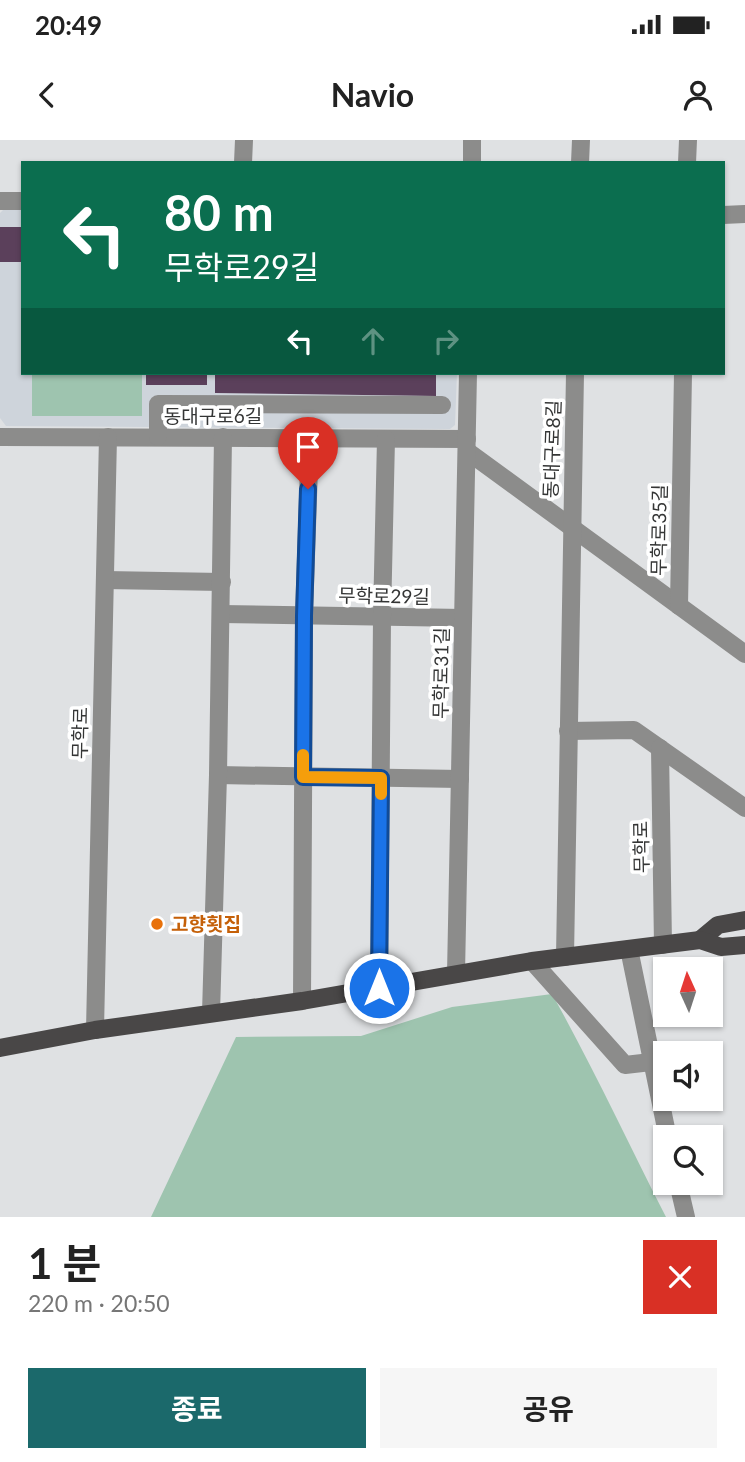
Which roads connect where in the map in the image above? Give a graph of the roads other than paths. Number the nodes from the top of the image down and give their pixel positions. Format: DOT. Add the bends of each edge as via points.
graph roads {
  1 [pos="244,140"];
  2 [pos="472,140"];
  3 [pos="581,140"];
  4 [pos="688,140"];
  5 [pos="243,161"];
  6 [pos="472,161"];
  7 [pos="580,161"];
  8 [pos="687,161"];
  9 [pos="0,201"];
  10 [pos="21,201"];
  11 [pos="745,214"];
  12 [pos="725,215"];
  13 [pos="468,375"];
  14 [pos="575,375"];
  15 [pos="683,375"];
  16 [pos="442,405"];
  17 [pos="0,437"];
  18 [pos="108,437"];
  19 [pos="158,437"];
  20 [pos="223,438"];
  21 [pos="310,438"];
  22 [pos="386,439"];
  23 [pos="467,445"];
  24 [pos="571,526"];
  25 [pos="105,580"];
  26 [pos="222,582"];
  27 [pos="679,606"];
  28 [pos="220,614"];
  29 [pos="304,616"];
  30 [pos="382,617"];
  31 [pos="463,618"];
  32 [pos="745,653"];
  33 [pos="568,731"];
  34 [pos="660,748"];
  35 [pos="218,775"];
  36 [pos="303,777"];
  37 [pos="381,778"];
  38 [pos="460,779"];
  39 [pos="745,808"];
  40 [pos="745,920"];
  41 [pos="701,940"];
  42 [pos="663,945"];
  43 [pos="745,945"];
  44 [pos="629,949"];
  45 [pos="565,957"];
  46 [pos="532,961"];
  47 [pos="456,974"];
  48 [pos="379,988"];
  49 [pos="302,1001"];
  50 [pos="211,1013"];
  51 [pos="95,1030"];
  52 [pos="0,1048"];
  53 [pos="651,1062"];
  54 [pos="665,1125"];
  55 [pos="681,1195"];
  56 [pos="686,1217"];
  1 -- 5 [label="street"];
  2 -- 6 [label="street"];
  3 -- 7 [label="street"];
  4 -- 8 [label="street"];
  9 -- 10 [label="street"];
  11 -- 12 [label="street"];
  13 -- 23 [label="street, 무학로31길"];
  14 -- 24 [label="street, 동대구로8길"];
  15 -- 27 [label="street, 무학로35길"];
  16 -- 19 [label="street" via="158,404"];
  17 -- 18 [label="street, 동대구로6길"];
  18 -- 19 [label="street, 동대구로6길"];
  18 -- 25 [label="street, 무학로"];
  19 -- 20 [label="street, 동대구로6길"];
  20 -- 21 [label="street, 동대구로6길"];
  20 -- 26 [label="street"];
  21 -- 22 [label="street, 동대구로6길"];
  21 -- 29 [label="street"];
  22 -- 23 [label="street, 동대구로6길"];
  22 -- 30 [label="street"];
  23 -- 24 [label="street"];
  23 -- 31 [label="street, 무학로31길"];
  24 -- 27 [label="street"];
  24 -- 33 [label="street"];
  25 -- 26 [label="street"];
  25 -- 51 [label="street, 무학로"];
  26 -- 28 [label="street"];
  27 -- 32 [label="street"];
  28 -- 29 [label="street, 무학로29길"];
  28 -- 35 [label="street"];
  29 -- 30 [label="street, 무학로29길"];
  29 -- 36 [label="street"];
  30 -- 31 [label="street, 무학로29길"];
  30 -- 37 [label="street"];
  31 -- 38 [label="street, 무학로31길"];
  33 -- 34 [label="street" via="634,730"];
  33 -- 45 [label="street"];
  34 -- 39 [label="street"];
  34 -- 42 [label="street, 무학로"];
  35 -- 36 [label="street"];
  35 -- 50 [label="street"];
  36 -- 37 [label="street"];
  36 -- 49 [label="street"];
  37 -- 38 [label="street"];
  37 -- 48 [label="street"];
  38 -- 47 [label="street, 무학로31길"];
  40 -- 41 [label="main road" via="718,925"];
  41 -- 42 [label="main road"];
  41 -- 43 [label="main road" via="721,947"];
  42 -- 44 [label="main road"];
  44 -- 45 [label="main road"];
  44 -- 53 [label="street"];
  45 -- 46 [label="main road"];
  46 -- 47 [label="main road"];
  46 -- 53 [label="street" via="625,1065"];
  47 -- 48 [label="main road"];
  48 -- 49 [label="main road"];
  49 -- 50 [label="main road"];
  50 -- 51 [label="main road"];
  51 -- 52 [label="main road"];
  53 -- 54 [label="street"];
  55 -- 56 [label="street"];
}
